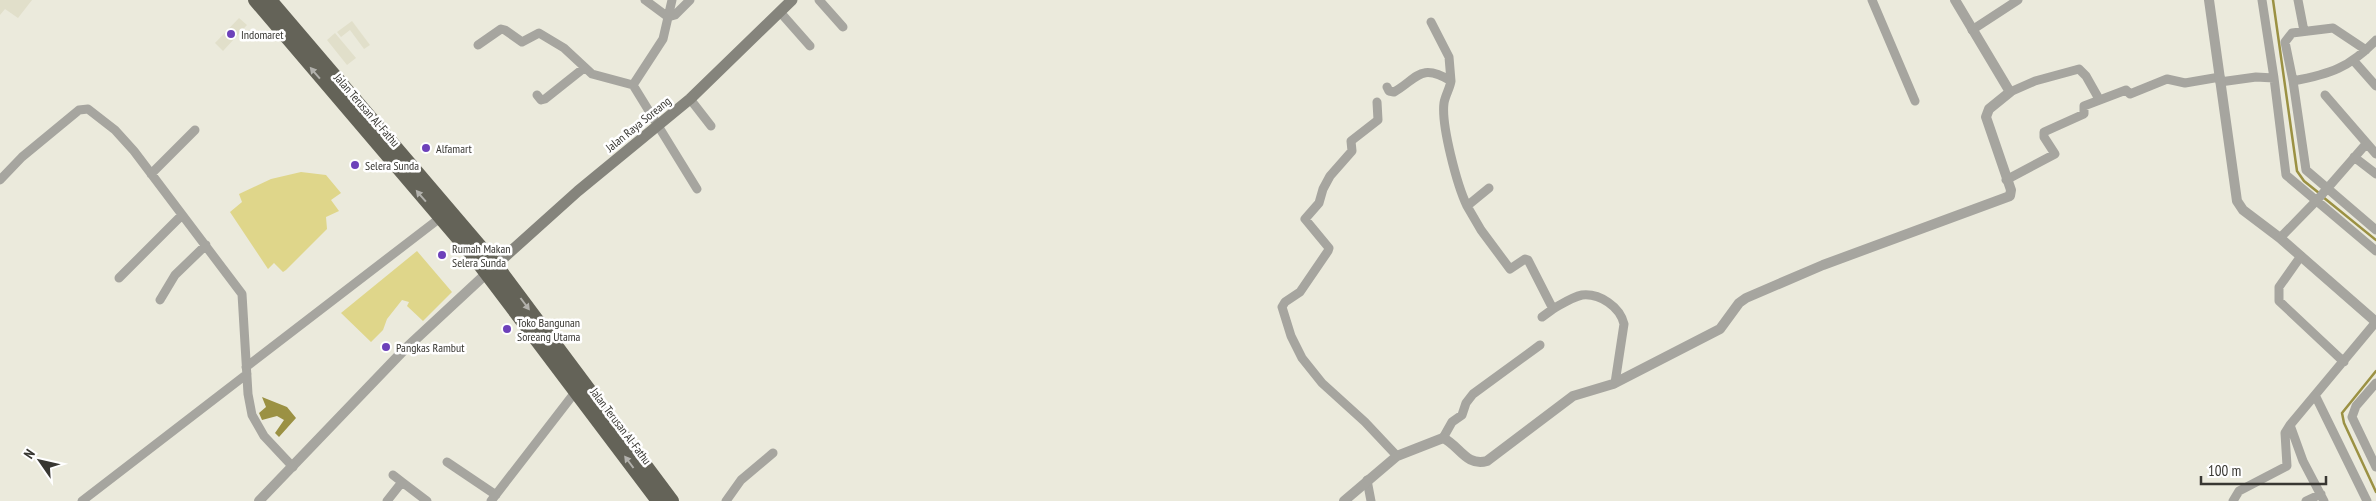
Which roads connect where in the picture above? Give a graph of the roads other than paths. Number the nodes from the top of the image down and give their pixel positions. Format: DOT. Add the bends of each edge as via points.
graph roads {
  1 [pos="255,0"];
  2 [pos="270,0"];
  3 [pos="645,0"];
  4 [pos="672,0"];
  5 [pos="690,0"];
  6 [pos="792,0"];
  7 [pos="819,0"];
  8 [pos="1872,0"];
  9 [pos="1954,0"];
  10 [pos="2018,0"];
  11 [pos="2209,0"];
  12 [pos="2262,0"];
  13 [pos="2298,0"];
  14 [pos="780,12"];
  15 [pos="668,17"];
  16 [pos="1431,22"];
  17 [pos="843,27"];
  18 [pos="1972,30"];
  19 [pos="2304,31"];
  20 [pos="2376,40"];
  21 [pos="478,45"];
  22 [pos="810,46"];
  23 [pos="2366,50"];
  24 [pos="2354,60"];
  25 [pos="584,68"];
  26 [pos="2274,78"];
  27 [pos="2220,80"];
  28 [pos="1451,81"];
  29 [pos="2293,81"];
  30 [pos="633,85"];
  31 [pos="2376,86"];
  32 [pos="1387,87"];
  33 [pos="2010,92"];
  34 [pos="537,95"];
  35 [pos="2325,95"];
  36 [pos="690,99"];
  37 [pos="2099,99"];
  38 [pos="1916,101"];
  39 [pos="1377,102"];
  40 [pos="658,126"];
  41 [pos="711,126"];
  42 [pos="195,130"];
  43 [pos="2366,144"];
  44 [pos="2376,154"];
  45 [pos="2354,157"];
  46 [pos="151,174"];
  47 [pos="2376,174"];
  48 [pos="0,180"];
  49 [pos="2006,180"];
  50 [pos="1489,188"];
  51 [pos="697,189"];
  52 [pos="2321,195"];
  53 [pos="1467,206"];
  54 [pos="182,215"];
  55 [pos="440,218"];
  56 [pos="2376,230"];
  57 [pos="2280,238"];
  58 [pos="206,245"];
  59 [pos="2376,251"];
  60 [pos="2301,256"];
  61 [pos="492,269"];
  62 [pos="119,278"];
  63 [pos="160,300"];
  64 [pos="1553,309"];
  65 [pos="1542,317"];
  66 [pos="2376,322"];
  67 [pos="1540,345"];
  68 [pos="2344,362"];
  69 [pos="247,370"];
  70 [pos="1615,383"];
  71 [pos="2376,383"];
  72 [pos="576,391"];
  73 [pos="2315,395"];
  74 [pos="2290,425"];
  75 [pos="1443,438"];
  76 [pos="773,453"];
  77 [pos="1397,456"];
  78 [pos="2303,460"];
  79 [pos="447,462"];
  80 [pos="2287,466"];
  81 [pos="294,467"];
  82 [pos="2376,467"];
  83 [pos="393,475"];
  84 [pos="1367,480"];
  85 [pos="402,482"];
  86 [pos="493,498"];
  87 [pos="2322,498"];
  88 [pos="82,501"];
  89 [pos="259,501"];
  90 [pos="387,501"];
  91 [pos="427,501"];
  92 [pos="658,501"];
  93 [pos="672,501"];
  94 [pos="726,501"];
  95 [pos="1344,501"];
  96 [pos="1371,501"];
  97 [pos="2233,501"];
  98 [pos="2306,501"];
  99 [pos="2367,501"];
  55 -- 1 [label="highway, Jalan Terusan Al-Fathu, one-way"];
  2 -- 61 [label="highway, Jalan Terusan Al-Fathu"];
  3 -- 15 [label="street"];
  4 -- 15 [label="street"];
  5 -- 15 [label="street" via="675,15"];
  6 -- 14 [label="main road, Jalan Raya Soreang"];
  7 -- 17 [label="street"];
  8 -- 38 [label="street"];
  9 -- 18 [label="street"];
  10 -- 18 [label="street"];
  11 -- 27 [label="street"];
  12 -- 26 [label="street"];
  13 -- 19 [label="street"];
  14 -- 22 [label="street"];
  14 -- 36 [label="main road, Jalan Raya Soreang"];
  15 -- 30 [label="street" via="663,40"];
  16 -- 28 [label="street" via="1449,57"];
  18 -- 33 [label="street"];
  19 -- 23 [label="street" via="2333,28"];
  19 -- 29 [label="street" via="2292,33 2285,42"];
  20 -- 23 [label="street"];
  21 -- 25 [label="street" via="501,29 522,42 539,33 564,48"];
  23 -- 24 [label="street"];
  24 -- 29 [label="street" via="2324,76"];
  24 -- 31 [label="street"];
  25 -- 30 [label="street" via="597,76"];
  25 -- 34 [label="street" via="545,99 541,100"];
  26 -- 27 [label="street"];
  26 -- 52 [label="street" via="2286,175"];
  27 -- 37 [label="street" via="2185,83 2167,79 2130,94 2126,90"];
  27 -- 57 [label="street" via="2237,201 2243,210"];
  28 -- 32 [label="street" via="1420,73 1396,92 1390,92"];
  28 -- 53 [label="street" via="1444,104 1446,126 1456,180"];
  29 -- 52 [label="street" via="2305,167"];
  30 -- 40 [label="street"];
  33 -- 37 [label="street" via="2035,81 2079,69"];
  33 -- 49 [label="street" via="1989,109 1986,117"];
  35 -- 43 [label="street"];
  36 -- 40 [label="main road, Jalan Raya Soreang"];
  36 -- 41 [label="street"];
  37 -- 49 [label="street" via="2084,106 2084,114 2044,132 2055,154"];
  39 -- 77 [label="street" via="1378,120 1351,141 1352,151 1330,176 1319,203 1305,219 1323,238 1328,251 1300,292 1282,307 1290,336 1302,358 1322,383"];
  40 -- 51 [label="street"];
  40 -- 61 [label="main road, Jalan Raya Soreang" via="578,191"];
  42 -- 46 [label="street"];
  43 -- 44 [label="street"];
  43 -- 45 [label="street"];
  45 -- 47 [label="street"];
  45 -- 52 [label="street"];
  46 -- 48 [label="street" via="115,130 84,108 22,157"];
  46 -- 54 [label="street"];
  49 -- 70 [label="street" via="2011,190 2008,197 1823,265 1746,298 1720,329"];
  50 -- 53 [label="street"];
  52 -- 56 [label="street"];
  52 -- 57 [label="street"];
  52 -- 59 [label="street"];
  53 -- 64 [label="street" via="1480,230 1510,269 1528,260"];
  54 -- 58 [label="street"];
  54 -- 62 [label="street"];
  55 -- 61 [label="highway, Jalan Terusan Al-Fathu"];
  55 -- 69 [label="street"];
  57 -- 60 [label="street"];
  58 -- 63 [label="street" via="175,275"];
  58 -- 69 [label="street" via="242,294"];
  60 -- 66 [label="street"];
  60 -- 68 [label="street" via="2279,287 2278,301"];
  61 -- 72 [label="highway, Jalan Terusan Al-Fathu"];
  61 -- 81 [label="street" via="404,350"];
  61 -- 93 [label="highway, Jalan Terusan Al-Fathu, one-way"];
  64 -- 65 [label="street"];
  64 -- 70 [label="street" via="1581,295 1588,295 1603,299 1619,312 1624,324"];
  66 -- 68 [label="street"];
  67 -- 75 [label="street" via="1472,394 1462,414 1452,422"];
  68 -- 73 [label="street"];
  69 -- 81 [label="street" via="256,425"];
  69 -- 88 [label="street"];
  70 -- 75 [label="street" via="1573,396 1487,462 1470,460"];
  71 -- 82 [label="street" via="2356,406 2352,417"];
  72 -- 86 [label="street"];
  92 -- 72 [label="highway, Jalan Terusan Al-Fathu, one-way"];
  73 -- 74 [label="street"];
  73 -- 99 [label="street"];
  74 -- 78 [label="street"];
  74 -- 80 [label="street" via="2285,432"];
  75 -- 77 [label="street"];
  76 -- 94 [label="street" via="741,480"];
  77 -- 84 [label="street"];
  78 -- 80 [label="street"];
  78 -- 87 [label="street"];
  79 -- 86 [label="street"];
  80 -- 97 [label="street" via="2239,491"];
  81 -- 89 [label="street"];
  83 -- 85 [label="street"];
  84 -- 95 [label="street"];
  84 -- 96 [label="street"];
  85 -- 90 [label="street"];
  85 -- 91 [label="street"];
  87 -- 98 [label="street"];
}
